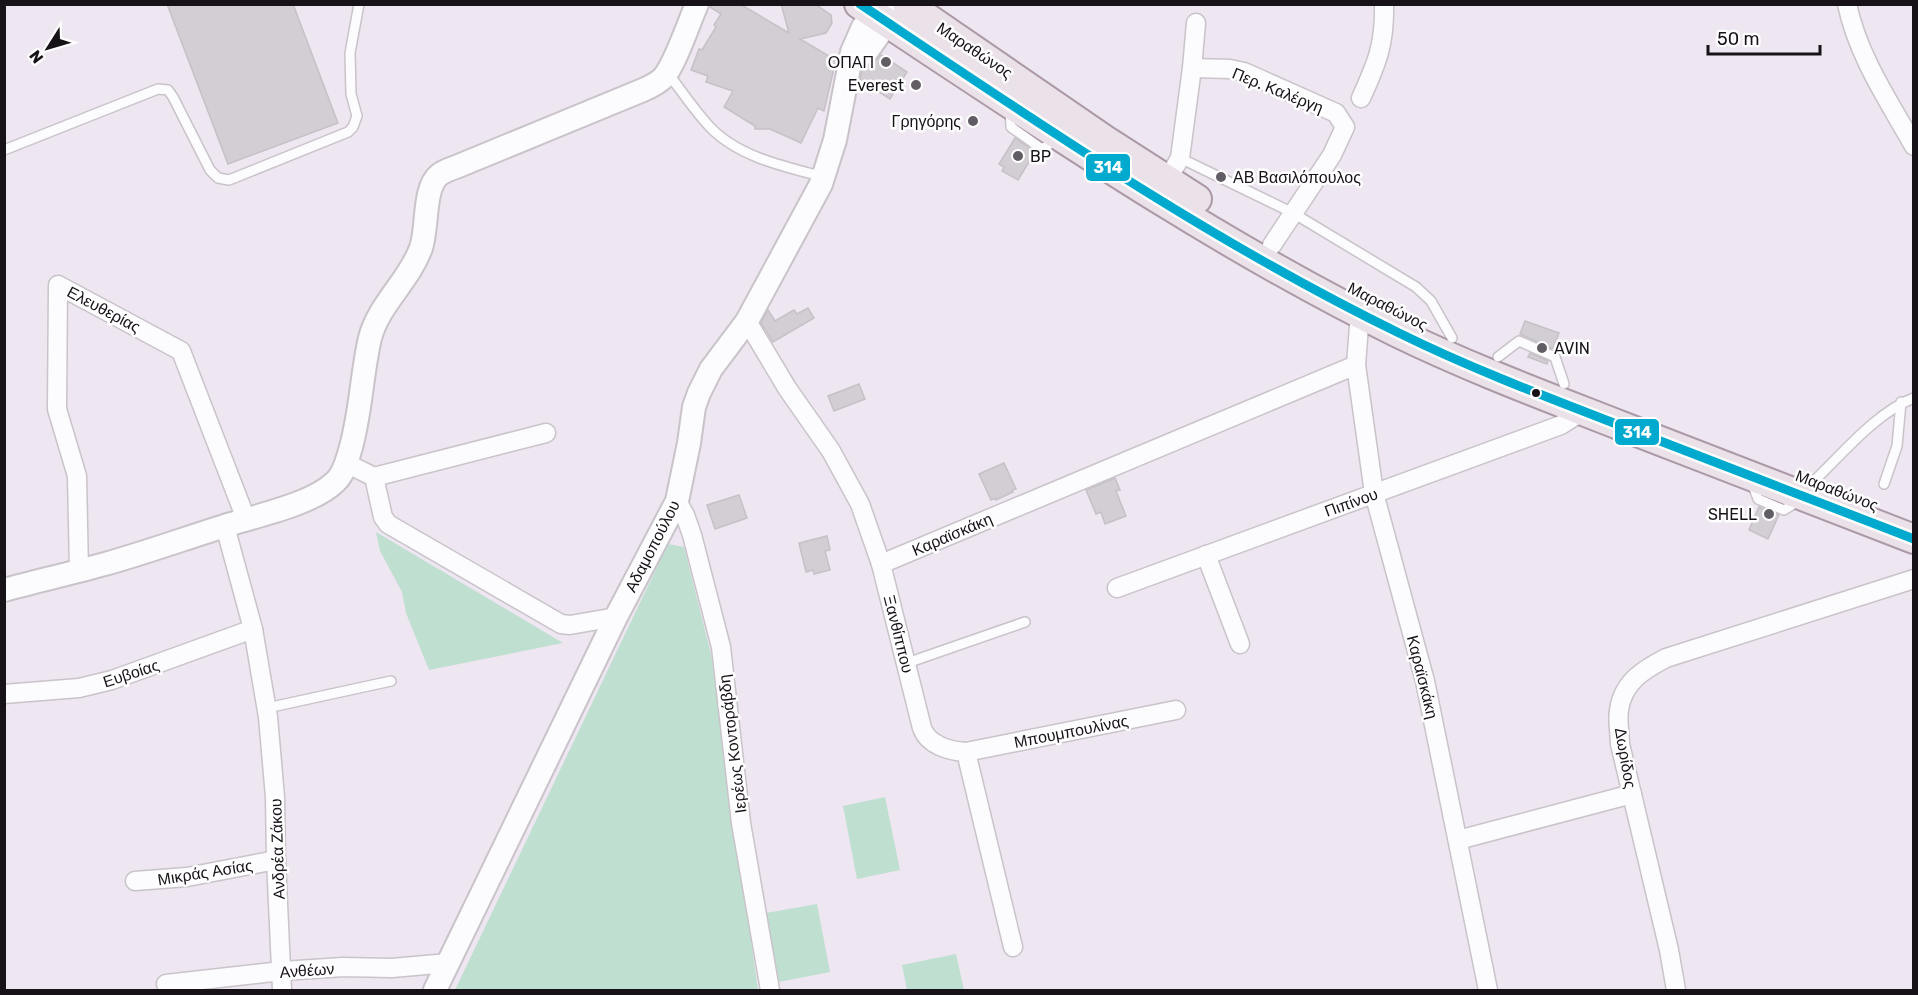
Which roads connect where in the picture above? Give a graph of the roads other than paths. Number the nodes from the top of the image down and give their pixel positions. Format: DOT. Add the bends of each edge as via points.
graph roads {
  1 [pos="359,4"];
  2 [pos="697,4"];
  3 [pos="1384,4"];
  4 [pos="1847,4"];
  5 [pos="884,9"];
  6 [pos="1196,24"];
  7 [pos="1192,68"];
  8 [pos="667,72"];
  9 [pos="1361,98"];
  10 [pos="1914,146"];
  11 [pos="4,150"];
  12 [pos="1174,169"];
  13 [pos="824,177"];
  14 [pos="1293,213"];
  15 [pos="1272,244"];
  16 [pos="1360,313"];
  17 [pos="747,321"];
  18 [pos="1452,338"];
  19 [pos="1356,365"];
  20 [pos="1914,398"];
  21 [pos="1901,402"];
  22 [pos="1582,411"];
  23 [pos="546,433"];
  24 [pos="346,463"];
  25 [pos="374,477"];
  26 [pos="1884,484"];
  27 [pos="1810,489"];
  28 [pos="1374,493"];
  29 [pos="677,501"];
  30 [pos="1914,519"];
  31 [pos="236,523"];
  32 [pos="1914,539"];
  33 [pos="1206,555"];
  34 [pos="881,564"];
  35 [pos="80,571"];
  36 [pos="1914,579"];
  37 [pos="1118,588"];
  38 [pos="4,590"];
  39 [pos="616,617"];
  40 [pos="1025,622"];
  41 [pos="253,629"];
  42 [pos="1240,644"];
  43 [pos="907,663"];
  44 [pos="391,681"];
  45 [pos="4,694"];
  46 [pos="267,708"];
  47 [pos="1176,710"];
  48 [pos="966,752"];
  49 [pos="1632,794"];
  50 [pos="1458,840"];
  51 [pos="276,860"];
  52 [pos="135,881"];
  53 [pos="1013,947"];
  54 [pos="448,963"];
  55 [pos="282,971"];
  56 [pos="166,984"];
  57 [pos="282,990"];
  58 [pos="435,990"];
  59 [pos="770,990"];
  60 [pos="1488,990"];
  61 [pos="1676,990"];
  1 -- 11 [label="lane" via="350,53 351,94 357,116 348,132 230,180 218,178 210,170 173,97 168,90 158,89"];
  2 -- 8 [label="street"];
  3 -- 9 [label="street" via="1382,45"];
  4 -- 10 [label="street" via="1865,59"];
  5 -- 12 [label="main road, Μαραθώνος"];
  5 -- 13 [label="street, Αδαμοπούλου" via="864,54 852,62"];
  5 -- 16 [label="main road, Μαραθώνος" via="1060,137 1250,254"];
  6 -- 7 [label="street"];
  7 -- 12 [label="street"];
  7 -- 14 [label="street, Περ. Καλέργη" via="1244,72 1336,113 1346,127"];
  8 -- 13 [label="lane" via="711,129 739,149"];
  8 -- 24 [label="street" via="650,87 456,167 435,180 428,195 418,255 374,328 356,435"];
  12 -- 14 [label="lane"];
  12 -- 15 [label="main road, Μαραθώνος"];
  13 -- 17 [label="street, Αδαμοπούλου"];
  14 -- 15 [label="street"];
  14 -- 18 [label="lane" via="1420,290 1434,305"];
  15 -- 18 [label="main road, Μαραθώνος"];
  16 -- 19 [label="street, Καραϊσκάκη"];
  16 -- 22 [label="main road, Μαραθώνος" via="1445,355"];
  17 -- 29 [label="street, Αδαμοπούλου" via="711,369 699,393"];
  17 -- 34 [label="street, Ξανθίππου" via="851,485"];
  18 -- 27 [label="main road, Μαραθώνος"];
  19 -- 28 [label="street, Καραϊσκάκη"];
  19 -- 34 [label="street, Καραϊσκάκη"];
  20 -- 21 [label="lane"];
  21 -- 26 [label="lane" via="1897,446"];
  21 -- 27 [label="lane" via="1878,419"];
  22 -- 27 [label="main road, Μαραθώνος" via="1749,476"];
  22 -- 28 [label="street, Πιπίνου" via="1561,425"];
  23 -- 25 [label="street"];
  24 -- 25 [label="street"];
  24 -- 31 [label="street" via="338,480 327,489"];
  25 -- 39 [label="street" via="388,524 561,624"];
  27 -- 30 [label="main road, Μαραθώνος"];
  27 -- 32 [label="main road, Μαραθώνος"];
  28 -- 33 [label="street, Πιπίνου"];
  28 -- 50 [label="street, Καραϊσκάκη" via="1425,681"];
  29 -- 39 [label="street, Αδαμοπούλου"];
  29 -- 59 [label="street, Ιερέως Κοντοράβδη" via="692,535 720,647 741,823"];
  31 -- 35 [label="street"];
  31 -- 35 [label="street, Ελευθερίας" via="181,351 58,285 57,409 77,476"];
  31 -- 41 [label="street, Ανδρέα Ζάκου"];
  33 -- 37 [label="street, Πιπίνου"];
  33 -- 42 [label="street"];
  34 -- 43 [label="street, Ξανθίππου"];
  35 -- 38 [label="street"];
  36 -- 49 [label="street, Δωρίδος" via="1666,658 1634,678 1619,710 1620,744"];
  39 -- 54 [label="street, Αδαμοπούλου"];
  40 -- 43 [label="lane"];
  41 -- 45 [label="street, Ευβοίας" via="112,680 79,688"];
  41 -- 46 [label="street, Ανδρέα Ζάκου"];
  43 -- 48 [label="street, Ξανθίππου" via="924,734 934,743"];
  44 -- 46 [label="lane"];
  46 -- 51 [label="street, Ανδρέα Ζάκου" via="276,797"];
  47 -- 48 [label="street, Μπουμπουλίνας"];
  48 -- 53 [label="street"];
  49 -- 50 [label="street"];
  49 -- 61 [label="street, Δωρίδος"];
  50 -- 60 [label="street, Καραϊσκάκη"];
  51 -- 52 [label="street, Μικράς Ασίας" via="187,877"];
  51 -- 55 [label="street, Ανδρέα Ζάκου"];
  54 -- 55 [label="street, Ανθέων"];
  54 -- 58 [label="street, Αδαμοπούλου"];
  55 -- 56 [label="street, Ανθέων"];
  55 -- 57 [label="street, Ανδρέα Ζάκου"];
}
